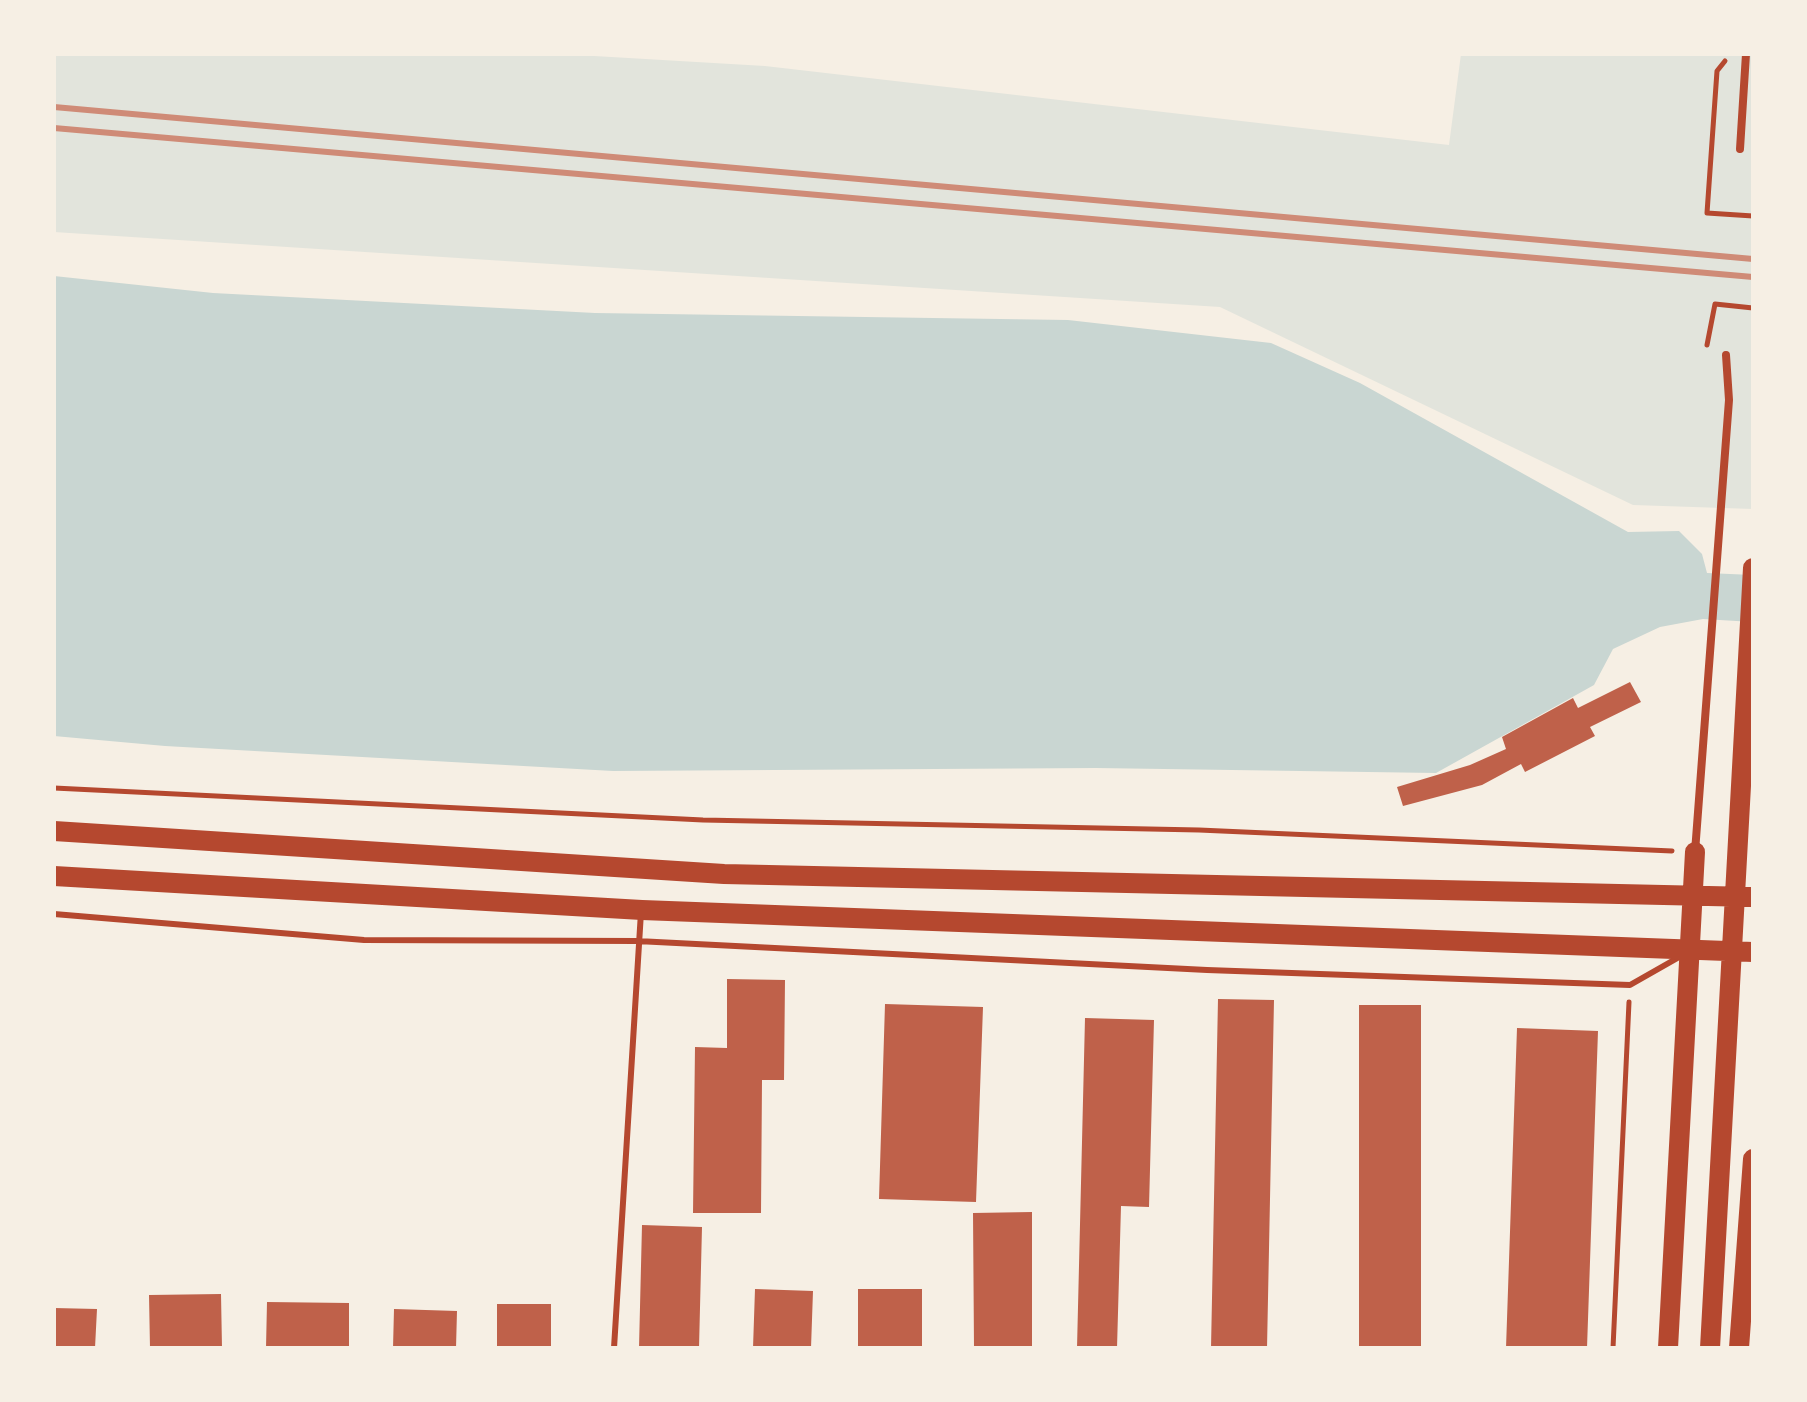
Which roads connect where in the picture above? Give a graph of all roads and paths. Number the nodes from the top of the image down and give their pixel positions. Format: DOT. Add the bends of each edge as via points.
graph roads {
  1 [pos="1730,54"];
  2 [pos="1746,54"];
  3 [pos="1740,149"];
  4 [pos="1753,216"];
  5 [pos="1726,355"];
  6 [pos="1753,568"];
  7 [pos="54,788"];
  8 [pos="54,831"];
  9 [pos="1695,852"];
  10 [pos="54,876"];
  11 [pos="1753,897"];
  12 [pos="1690,898"];
  13 [pos="642,910"];
  14 [pos="54,914"];
  15 [pos="637,941"];
  16 [pos="1687,952"];
  17 [pos="1753,952"];
  18 [pos="1630,985"];
  19 [pos="1753,1159"];
  20 [pos="614,1348"];
  21 [pos="1613,1348"];
  22 [pos="1668,1348"];
  23 [pos="1710,1348"];
  24 [pos="1739,1348"];
  1 -- 4 [label="path" via="1717,71 1707,213"];
  2 -- 3 [label="street"];
  5 -- 9 [label="street" via="1729,400"];
  6 -- 23 [label="main road"];
  7 -- 9 [label="path" via="687,819 1199,830"];
  8 -- 12 [label="main road" via="724,874"];
  9 -- 12 [label="main road"];
  10 -- 13 [label="main road"];
  11 -- 12 [label="main road"];
  12 -- 16 [label="main road"];
  13 -- 15 [label="lane"];
  13 -- 16 [label="main road"];
  14 -- 15 [label="lane" via="364,940"];
  15 -- 18 [label="lane"];
  15 -- 20 [label="lane"];
  16 -- 17 [label="main road"];
  16 -- 18 [label="lane"];
  16 -- 22 [label="main road"];
  18 -- 21 [label="path"];
  19 -- 24 [label="main road"];
}
